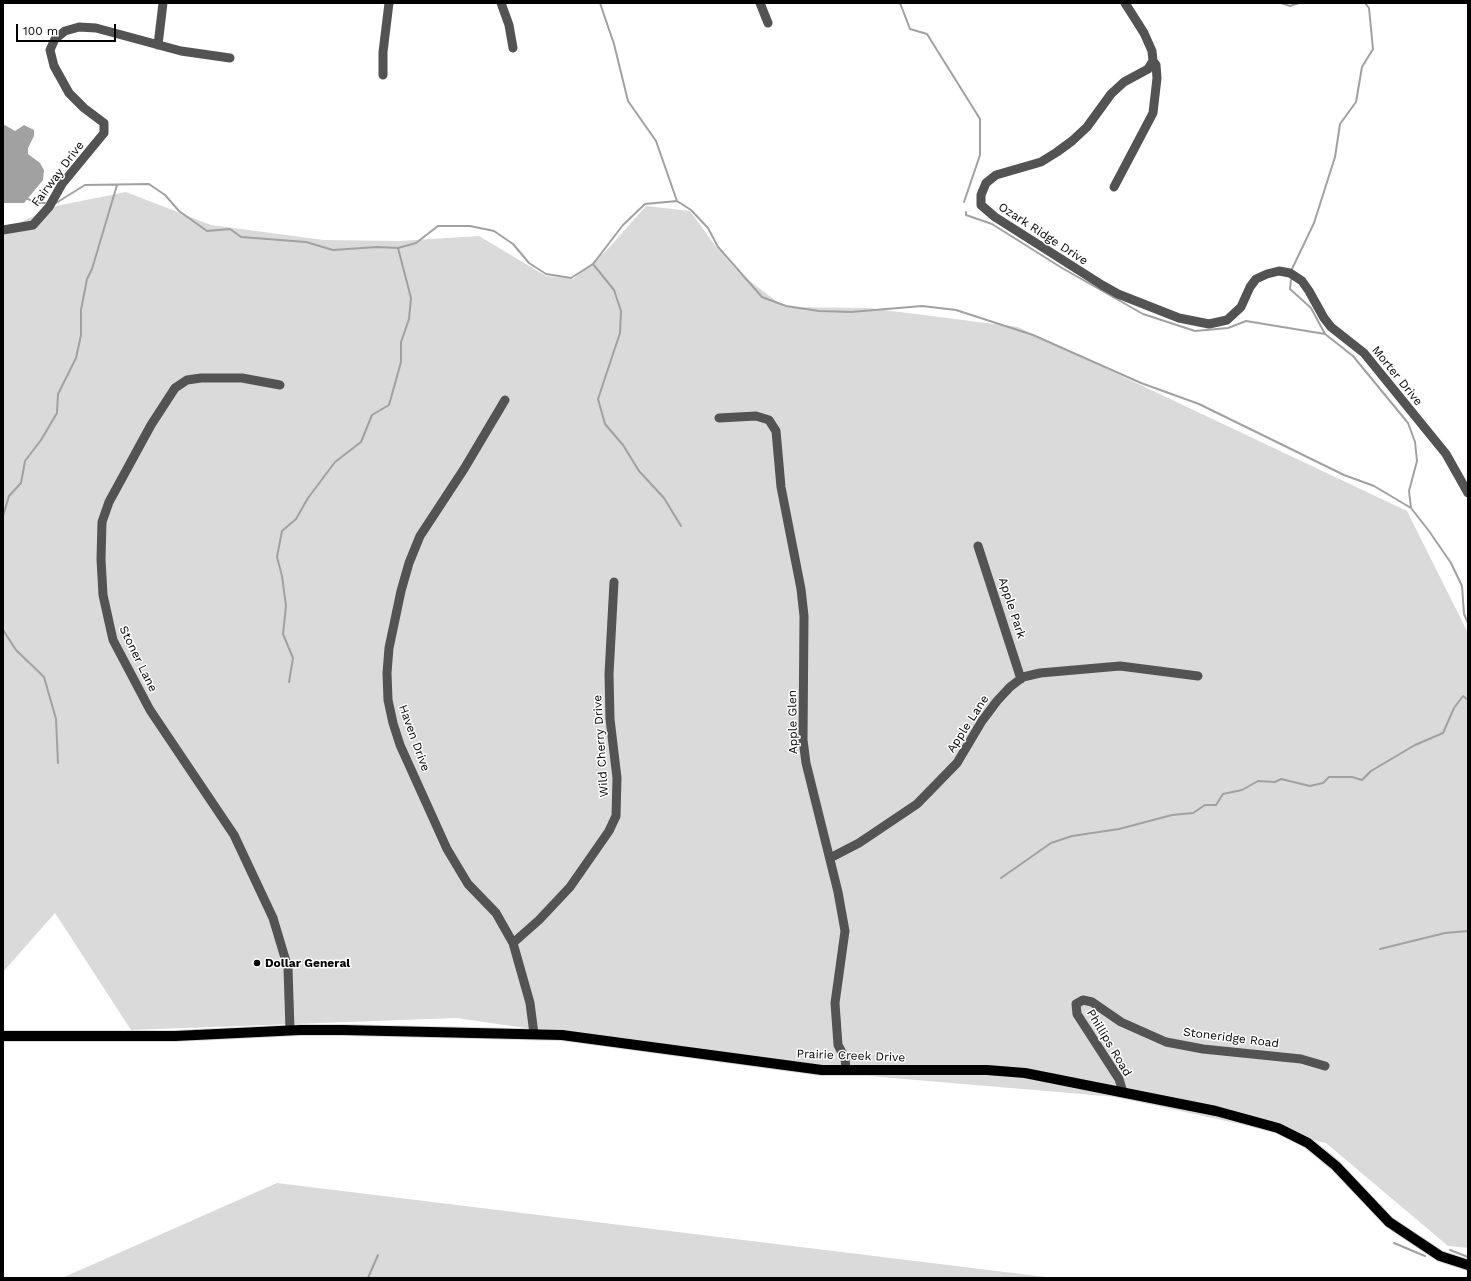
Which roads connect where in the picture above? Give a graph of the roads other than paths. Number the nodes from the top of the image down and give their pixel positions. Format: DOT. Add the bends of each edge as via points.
graph roads {
  1 [pos="163,3"];
  2 [pos="389,3"];
  3 [pos="501,3"];
  4 [pos="760,3"];
  5 [pos="1125,3"];
  6 [pos="768,23"];
  7 [pos="158,45"];
  8 [pos="513,48"];
  9 [pos="230,58"];
  10 [pos="1153,61"];
  11 [pos="383,75"];
  12 [pos="1114,187"];
  13 [pos="3,230"];
  14 [pos="1302,281"];
  15 [pos="280,385"];
  16 [pos="505,400"];
  17 [pos="719,418"];
  18 [pos="1468,493"];
  19 [pos="978,546"];
  20 [pos="614,582"];
  21 [pos="1198,676"];
  22 [pos="1021,678"];
  23 [pos="830,858"];
  24 [pos="513,943"];
  25 [pos="1076,1007"];
  26 [pos="290,1030"];
  27 [pos="534,1034"];
  28 [pos="3,1036"];
  29 [pos="1325,1066"];
  30 [pos="846,1070"];
  31 [pos="1123,1092"];
  32 [pos="1468,1265"];
  1 -- 7 [label="street"];
  2 -- 11 [label="street"];
  3 -- 8 [label="street" via="509,25"];
  4 -- 6 [label="street"];
  5 -- 10 [label="street" via="1144,34 1152,51"];
  7 -- 9 [label="street, Fairway Drive"];
  7 -- 13 [label="street, Fairway Drive" via="112,31 79,27 65,31 55,38 50,50 61,80 69,93 104,123 104,133 62,184 49,206 33,225"];
  10 -- 12 [label="street" via="1156,65 1157,78 1153,113"];
  10 -- 14 [label="street, Ozark Ridge Drive" via="1148,69 1124,82 1111,94 1086,127 1057,152 1041,162 996,175 986,183 981,195 981,205 995,217 1102,285 1179,318 1209,324 1227,320 1241,307 1256,279 1267,274 1279,271 1290,273"];
  14 -- 18 [label="street, Morter Drive" via="1324,318 1364,353 1446,454"];
  15 -- 26 [label="street, Stoner Lane" via="242,378 202,378 188,380 175,388 151,425 109,502 102,522 101,553 103,595 113,640 150,710 234,835 273,918 288,968"];
  16 -- 24 [label="street, Haven Drive" via="420,536 401,591 389,648 387,673 388,700 393,723 438,830 468,884 496,913"];
  17 -- 23 [label="street, Apple Glen" via="756,416 768,420 776,431 781,487 804,616 803,732 806,763"];
  19 -- 22 [label="street, Apple Park"];
  20 -- 24 [label="street, Wild Cherry Drive" via="609,674 610,719 618,789 616,816 570,887"];
  21 -- 22 [label="street, Apple Lane" via="1120,666 1040,673"];
  22 -- 23 [label="street, Apple Lane" via="997,701 957,763 917,804 859,843"];
  23 -- 30 [label="street, Apple Glen" via="845,931 835,1003 838,1045 845,1058"];
  24 -- 27 [label="street, Haven Drive" via="530,1003"];
  25 -- 29 [label="street, Stoneridge Road" via="1076,1004 1083,1000 1092,1002 1136,1030 1184,1046 1301,1059"];
  25 -- 31 [label="street, Phillips Road" via="1077,1014 1119,1078"];
  26 -- 27 [label="main road, Prairie Creek Drive"];
  26 -- 28 [label="main road, Prairie Creek Drive" via="175,1036"];
  27 -- 30 [label="main road, Prairie Creek Drive" via="579,1037 779,1066"];
  30 -- 31 [label="main road, Prairie Creek Drive" via="987,1070 1025,1073"];
  31 -- 32 [label="main road, Prairie Creek Drive" via="1249,1119 1278,1128 1308,1143 1336,1166 1389,1222 1440,1256"];
}
